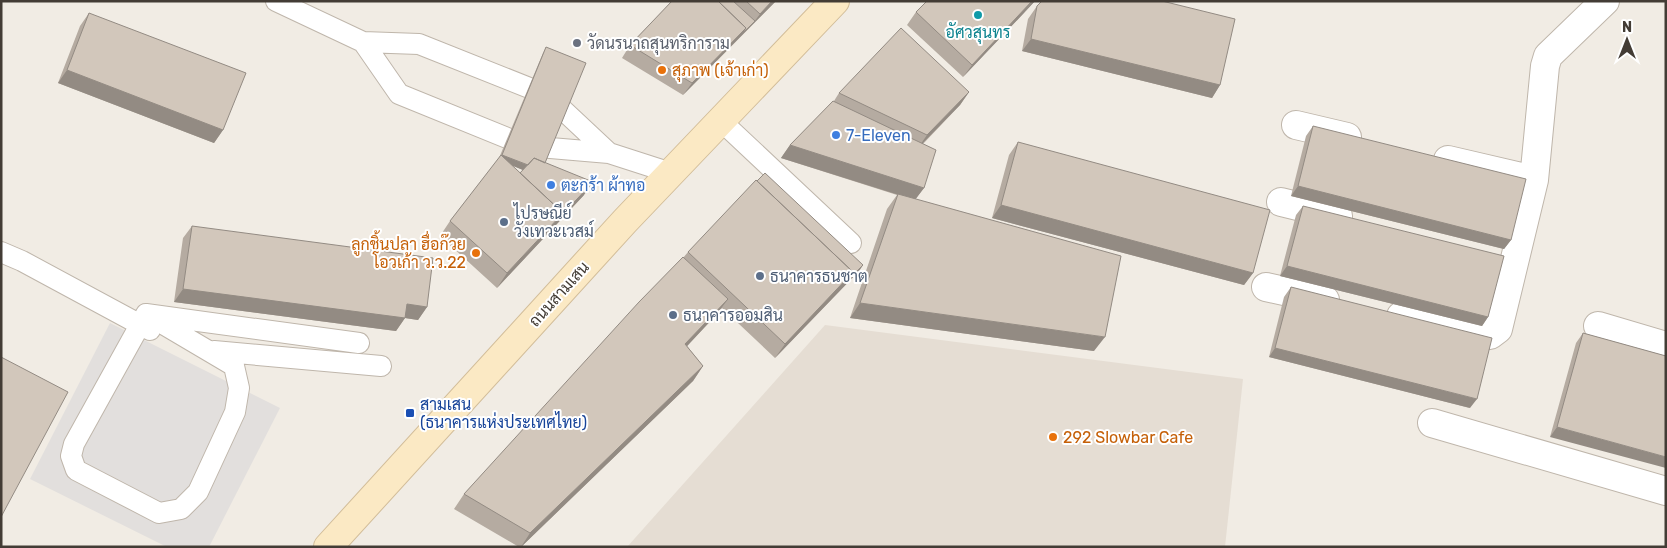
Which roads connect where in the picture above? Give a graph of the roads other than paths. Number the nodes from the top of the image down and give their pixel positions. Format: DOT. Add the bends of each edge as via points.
graph roads {
  1 [pos="276,1"];
  2 [pos="835,1"];
  3 [pos="1605,1"];
  4 [pos="363,42"];
  5 [pos="720,120"];
  6 [pos="1296,125"];
  7 [pos="1372,143"];
  8 [pos="609,152"];
  9 [pos="1420,154"];
  10 [pos="671,173"];
  11 [pos="1534,180"];
  12 [pos="1281,202"];
  13 [pos="1365,223"];
  14 [pos="851,243"];
  15 [pos="1,252"];
  16 [pos="1486,254"];
  17 [pos="1514,261"];
  18 [pos="1266,287"];
  19 [pos="143,319"];
  20 [pos="1598,326"];
  21 [pos="359,343"];
  22 [pos="1666,346"];
  23 [pos="208,351"];
  24 [pos="381,366"];
  25 [pos="1432,423"];
  26 [pos="1666,491"];
  27 [pos="328,547"];
  1 -- 4 [label="lane"];
  2 -- 5 [label="main road, ถนนสามเสน"];
  3 -- 11 [label="street" via="1548,56"];
  4 -- 8 [label="lane" via="419,44 548,95"];
  4 -- 8 [label="lane" via="399,94 527,146"];
  5 -- 10 [label="main road, ถนนสามเสน"];
  5 -- 14 [label="lane"];
  6 -- 7 [label="street"];
  8 -- 10 [label="lane"];
  9 -- 11 [label="street"];
  10 -- 27 [label="main road, ถนนสามเสน"];
  11 -- 17 [label="street"];
  12 -- 13 [label="street"];
  15 -- 19 [label="lane"];
  16 -- 17 [label="street"];
  17 -- 18 [label="street" via="1498,329 1490,335"];
  19 -- 21 [label="lane"];
  19 -- 23 [label="lane"];
  19 -- 23 [label="lane" via="74,444 71,456 76,470 159,513 182,509 198,492 236,412 239,388 234,366"];
  20 -- 22 [label="street"];
  23 -- 24 [label="lane"];
  25 -- 26 [label="street"];
}
